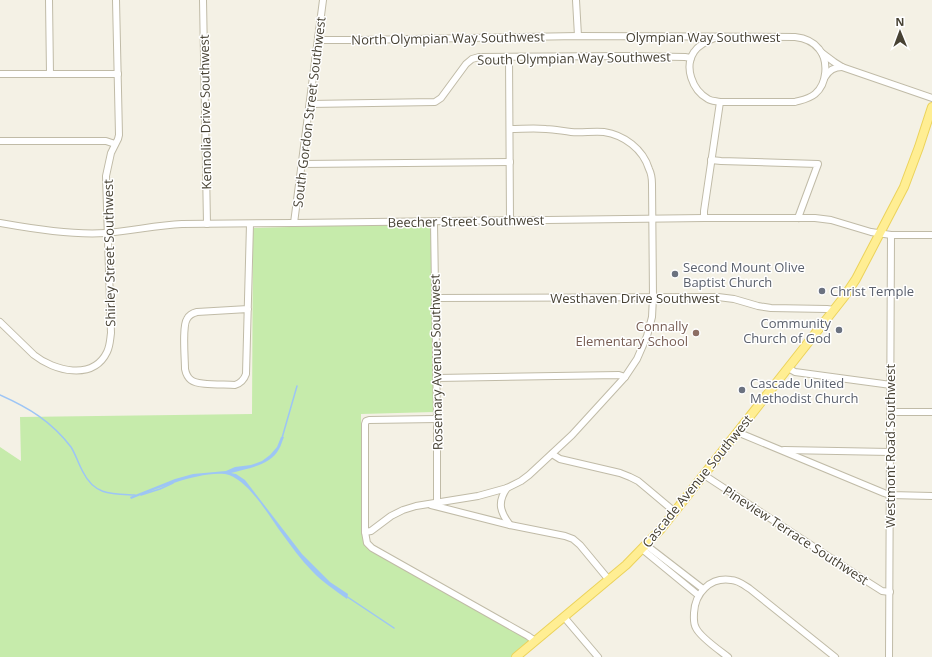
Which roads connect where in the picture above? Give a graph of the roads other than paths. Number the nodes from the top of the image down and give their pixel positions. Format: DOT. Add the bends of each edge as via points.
graph roads {
  1 [pos="49,0"];
  2 [pos="116,0"];
  3 [pos="203,0"];
  4 [pos="323,0"];
  5 [pos="576,0"];
  6 [pos="578,36"];
  7 [pos="717,37"];
  8 [pos="318,40"];
  9 [pos="822,53"];
  10 [pos="509,57"];
  11 [pos="691,58"];
  12 [pos="842,67"];
  13 [pos="0,74"];
  14 [pos="50,74"];
  15 [pos="118,74"];
  16 [pos="825,77"];
  17 [pos="932,98"];
  18 [pos="720,102"];
  19 [pos="310,104"];
  20 [pos="931,112"];
  21 [pos="510,129"];
  22 [pos="0,141"];
  23 [pos="115,144"];
  24 [pos="712,160"];
  25 [pos="510,162"];
  26 [pos="302,164"];
  27 [pos="704,218"];
  28 [pos="798,218"];
  29 [pos="653,219"];
  30 [pos="510,221"];
  31 [pos="434,222"];
  32 [pos="0,223"];
  33 [pos="294,223"];
  34 [pos="207,224"];
  35 [pos="250,224"];
  36 [pos="108,232"];
  37 [pos="880,233"];
  38 [pos="891,235"];
  39 [pos="932,235"];
  40 [pos="654,297"];
  41 [pos="435,298"];
  42 [pos="248,309"];
  43 [pos="834,310"];
  44 [pos="0,322"];
  45 [pos="788,368"];
  46 [pos="625,377"];
  47 [pos="437,378"];
  48 [pos="891,384"];
  49 [pos="891,412"];
  50 [pos="932,412"];
  51 [pos="437,419"];
  52 [pos="737,432"];
  53 [pos="780,450"];
  54 [pos="890,452"];
  55 [pos="552,454"];
  56 [pos="704,475"];
  57 [pos="507,488"];
  58 [pos="890,495"];
  59 [pos="932,496"];
  60 [pos="436,503"];
  61 [pos="429,504"];
  62 [pos="675,512"];
  63 [pos="510,525"];
  64 [pos="365,532"];
  65 [pos="644,547"];
  66 [pos="609,580"];
  67 [pos="703,589"];
  68 [pos="890,592"];
  69 [pos="698,595"];
  70 [pos="564,617"];
  71 [pos="535,642"];
  72 [pos="827,654"];
  73 [pos="516,657"];
  74 [pos="598,657"];
  75 [pos="728,657"];
  76 [pos="835,657"];
  77 [pos="889,657"];
  1 -- 14 [label="street"];
  2 -- 15 [label="street, Shirley Street Southwest"];
  3 -- 34 [label="street, Kennolia Drive Southwest"];
  4 -- 8 [label="street, South Gordon Street Southwest"];
  5 -- 6 [label="street"];
  6 -- 7 [label="street, Olympian Way Southwest"];
  6 -- 8 [label="street, North Olympian Way Southwest"];
  7 -- 9 [label="street, Olympian Way Southwest" via="802,38 816,45"];
  7 -- 11 [label="street" via="700,46"];
  8 -- 19 [label="street, South Gordon Street Southwest"];
  9 -- 12 [label="street, Olympian Way Southwest"];
  9 -- 16 [label="street"];
  10 -- 11 [label="street, South Olympian Way Southwest"];
  10 -- 19 [label="street, South Olympian Way Southwest" via="472,59 435,102"];
  10 -- 21 [label="street"];
  11 -- 18 [label="street" via="690,73 697,89 707,98"];
  12 -- 16 [label="street" via="830,70"];
  12 -- 17 [label="street, Olympian Way Southwest"];
  13 -- 14 [label="street"];
  14 -- 15 [label="street"];
  15 -- 23 [label="street, Shirley Street Southwest" via="118,135"];
  16 -- 18 [label="street" via="822,86 805,100"];
  18 -- 24 [label="street"];
  19 -- 26 [label="street, South Gordon Street Southwest"];
  20 -- 37 [label="main road, Cascade Avenue Southwest" via="904,187"];
  21 -- 25 [label="street"];
  21 -- 29 [label="street" via="547,128 571,132 603,132 626,140 641,153 650,169"];
  22 -- 23 [label="street" via="106,141"];
  23 -- 36 [label="street, Shirley Street Southwest" via="106,176"];
  24 -- 27 [label="street"];
  24 -- 28 [label="street" via="818,164"];
  25 -- 26 [label="street"];
  25 -- 30 [label="street"];
  26 -- 33 [label="street, South Gordon Street Southwest"];
  27 -- 28 [label="street, Beecher Street Southwest"];
  27 -- 29 [label="street, Beecher Street Southwest"];
  28 -- 37 [label="street, Beecher Street Southwest" via="831,220"];
  29 -- 30 [label="street, Beecher Street Southwest"];
  29 -- 40 [label="street"];
  30 -- 31 [label="street, Beecher Street Southwest"];
  31 -- 33 [label="street, Beecher Street Southwest"];
  31 -- 41 [label="street, Rosemary Avenue Southwest"];
  32 -- 36 [label="street, Beecher Street Southwest" via="38,229"];
  33 -- 35 [label="street, Beecher Street Southwest"];
  34 -- 35 [label="street, Beecher Street Southwest"];
  34 -- 36 [label="street, Beecher Street Southwest" via="167,225"];
  35 -- 42 [label="street"];
  36 -- 44 [label="street, Shirley Street Southwest" via="111,334 109,348 99,363 81,370 50,366 34,355"];
  37 -- 38 [label="street, Beecher Street Southwest"];
  37 -- 43 [label="main road, Cascade Avenue Southwest" via="856,279"];
  38 -- 39 [label="street, Beecher Street Southwest"];
  38 -- 48 [label="street, Westmont Road Southwest"];
  40 -- 41 [label="street, Westhaven Drive Southwest"];
  40 -- 43 [label="street, Westhaven Drive Southwest" via="718,296 771,308"];
  40 -- 46 [label="street" via="647,336 637,359"];
  41 -- 47 [label="street, Rosemary Avenue Southwest"];
  42 -- 42 [label="street" via="244,380 235,385 199,384 191,381 185,369 185,325 188,317 197,312"];
  43 -- 45 [label="main road, Cascade Avenue Southwest"];
  45 -- 48 [label="street" via="795,372"];
  45 -- 52 [label="main road, Cascade Avenue Southwest"];
  46 -- 47 [label="street" via="619,375"];
  46 -- 55 [label="street"];
  47 -- 51 [label="street, Rosemary Avenue Southwest"];
  48 -- 49 [label="street, Westmont Road Southwest"];
  49 -- 50 [label="street"];
  49 -- 54 [label="street, Westmont Road Southwest"];
  51 -- 60 [label="street, Rosemary Avenue Southwest"];
  51 -- 64 [label="street" via="366,421"];
  52 -- 53 [label="street"];
  52 -- 56 [label="main road, Cascade Avenue Southwest"];
  53 -- 54 [label="street"];
  53 -- 58 [label="street"];
  54 -- 58 [label="street, Westmont Road Southwest"];
  55 -- 57 [label="street" via="529,475"];
  55 -- 62 [label="street" via="560,459 630,477"];
  56 -- 62 [label="main road, Cascade Avenue Southwest"];
  56 -- 68 [label="street, Pineview Terrace Southwest" via="882,591"];
  57 -- 60 [label="street"];
  57 -- 63 [label="street" via="502,497 501,507 503,516"];
  58 -- 59 [label="street"];
  58 -- 68 [label="street, Westmont Road Southwest"];
  60 -- 61 [label="street"];
  61 -- 63 [label="street"];
  61 -- 64 [label="street" via="403,510 371,531"];
  62 -- 65 [label="main road, Cascade Avenue Southwest"];
  63 -- 66 [label="street" via="573,539"];
  64 -- 71 [label="street" via="367,543 372,548"];
  65 -- 66 [label="main road, Cascade Avenue Southwest"];
  65 -- 67 [label="street"];
  65 -- 69 [label="street"];
  66 -- 70 [label="main road, Cascade Avenue Southwest"];
  67 -- 69 [label="street"];
  67 -- 72 [label="street" via="721,580 741,583"];
  68 -- 77 [label="street, Westmont Road Southwest"];
  69 -- 75 [label="street" via="694,606 695,626 699,633"];
  70 -- 71 [label="main road, Cascade Avenue Southwest"];
  70 -- 74 [label="street"];
  71 -- 73 [label="main road, Cascade Avenue Southwest"];
  72 -- 76 [label="street"];
}
